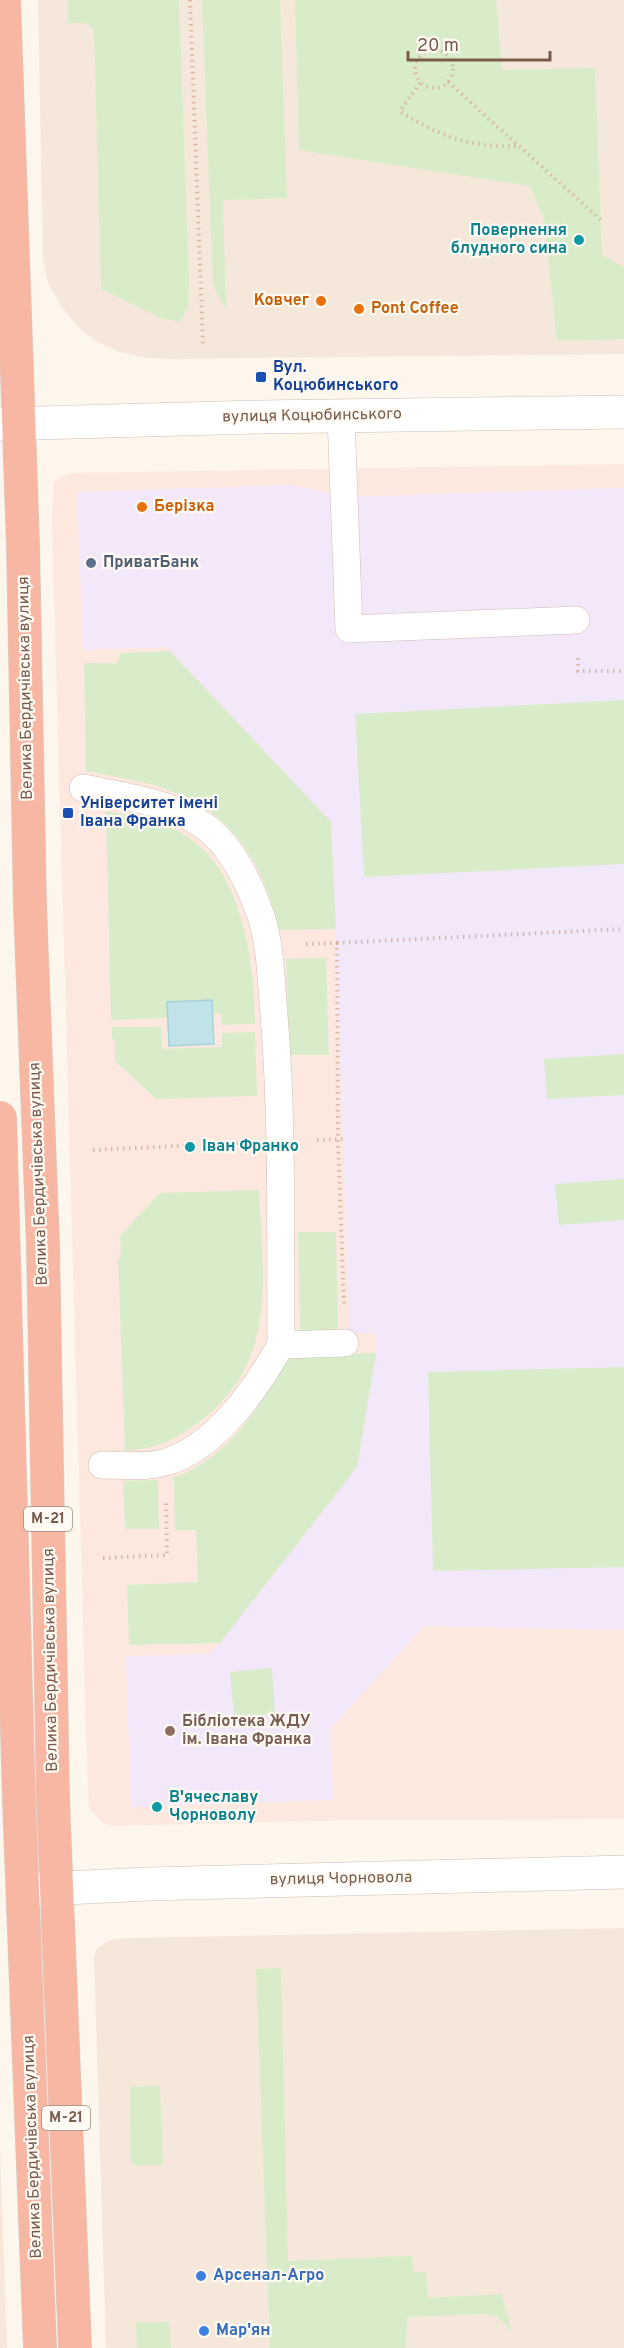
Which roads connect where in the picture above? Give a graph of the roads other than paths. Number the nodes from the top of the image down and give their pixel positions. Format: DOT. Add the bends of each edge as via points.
graph roads {
  1 [pos="4,0"];
  2 [pos="624,412"];
  3 [pos="341,416"];
  4 [pos="9,424"];
  5 [pos="576,620"];
  6 [pos="83,788"];
  7 [pos="0,1118"];
  8 [pos="345,1343"];
  9 [pos="282,1346"];
  10 [pos="5,1447"];
  11 [pos="102,1465"];
  12 [pos="624,1872"];
  13 [pos="58,1888"];
  14 [pos="24,1890"];
  15 [pos="39,2348"];
  16 [pos="75,2348"];
  1 -- 4 [label="highway, Велика Бердичівська вулиця / М-21"];
  2 -- 3 [label="street, вулиця Коцюбинського"];
  3 -- 4 [label="street, вулиця Коцюбинського"];
  3 -- 5 [label="lane" via="349,629"];
  4 -- 13 [label="highway, Велика Бердичівська вулиця / М-21" via="42,1246"];
  6 -- 9 [label="lane" via="171,808 208,829 235,861 261,916 268,945 276,1050"];
  7 -- 10 [label="highway, Велика Бердичівська вулиця / М-21"];
  8 -- 9 [label="lane"];
  9 -- 11 [label="lane" via="237,1410 197,1446 165,1463"];
  10 -- 14 [label="highway, Велика Бердичівська вулиця / М-21"];
  12 -- 13 [label="street, вулиця Чорновола"];
  13 -- 14 [label="street, вулиця Чорновола"];
  13 -- 16 [label="highway, Велика Бердичівська вулиця / М-21"];
  14 -- 15 [label="highway, Велика Бердичівська вулиця / М-21"];
}
